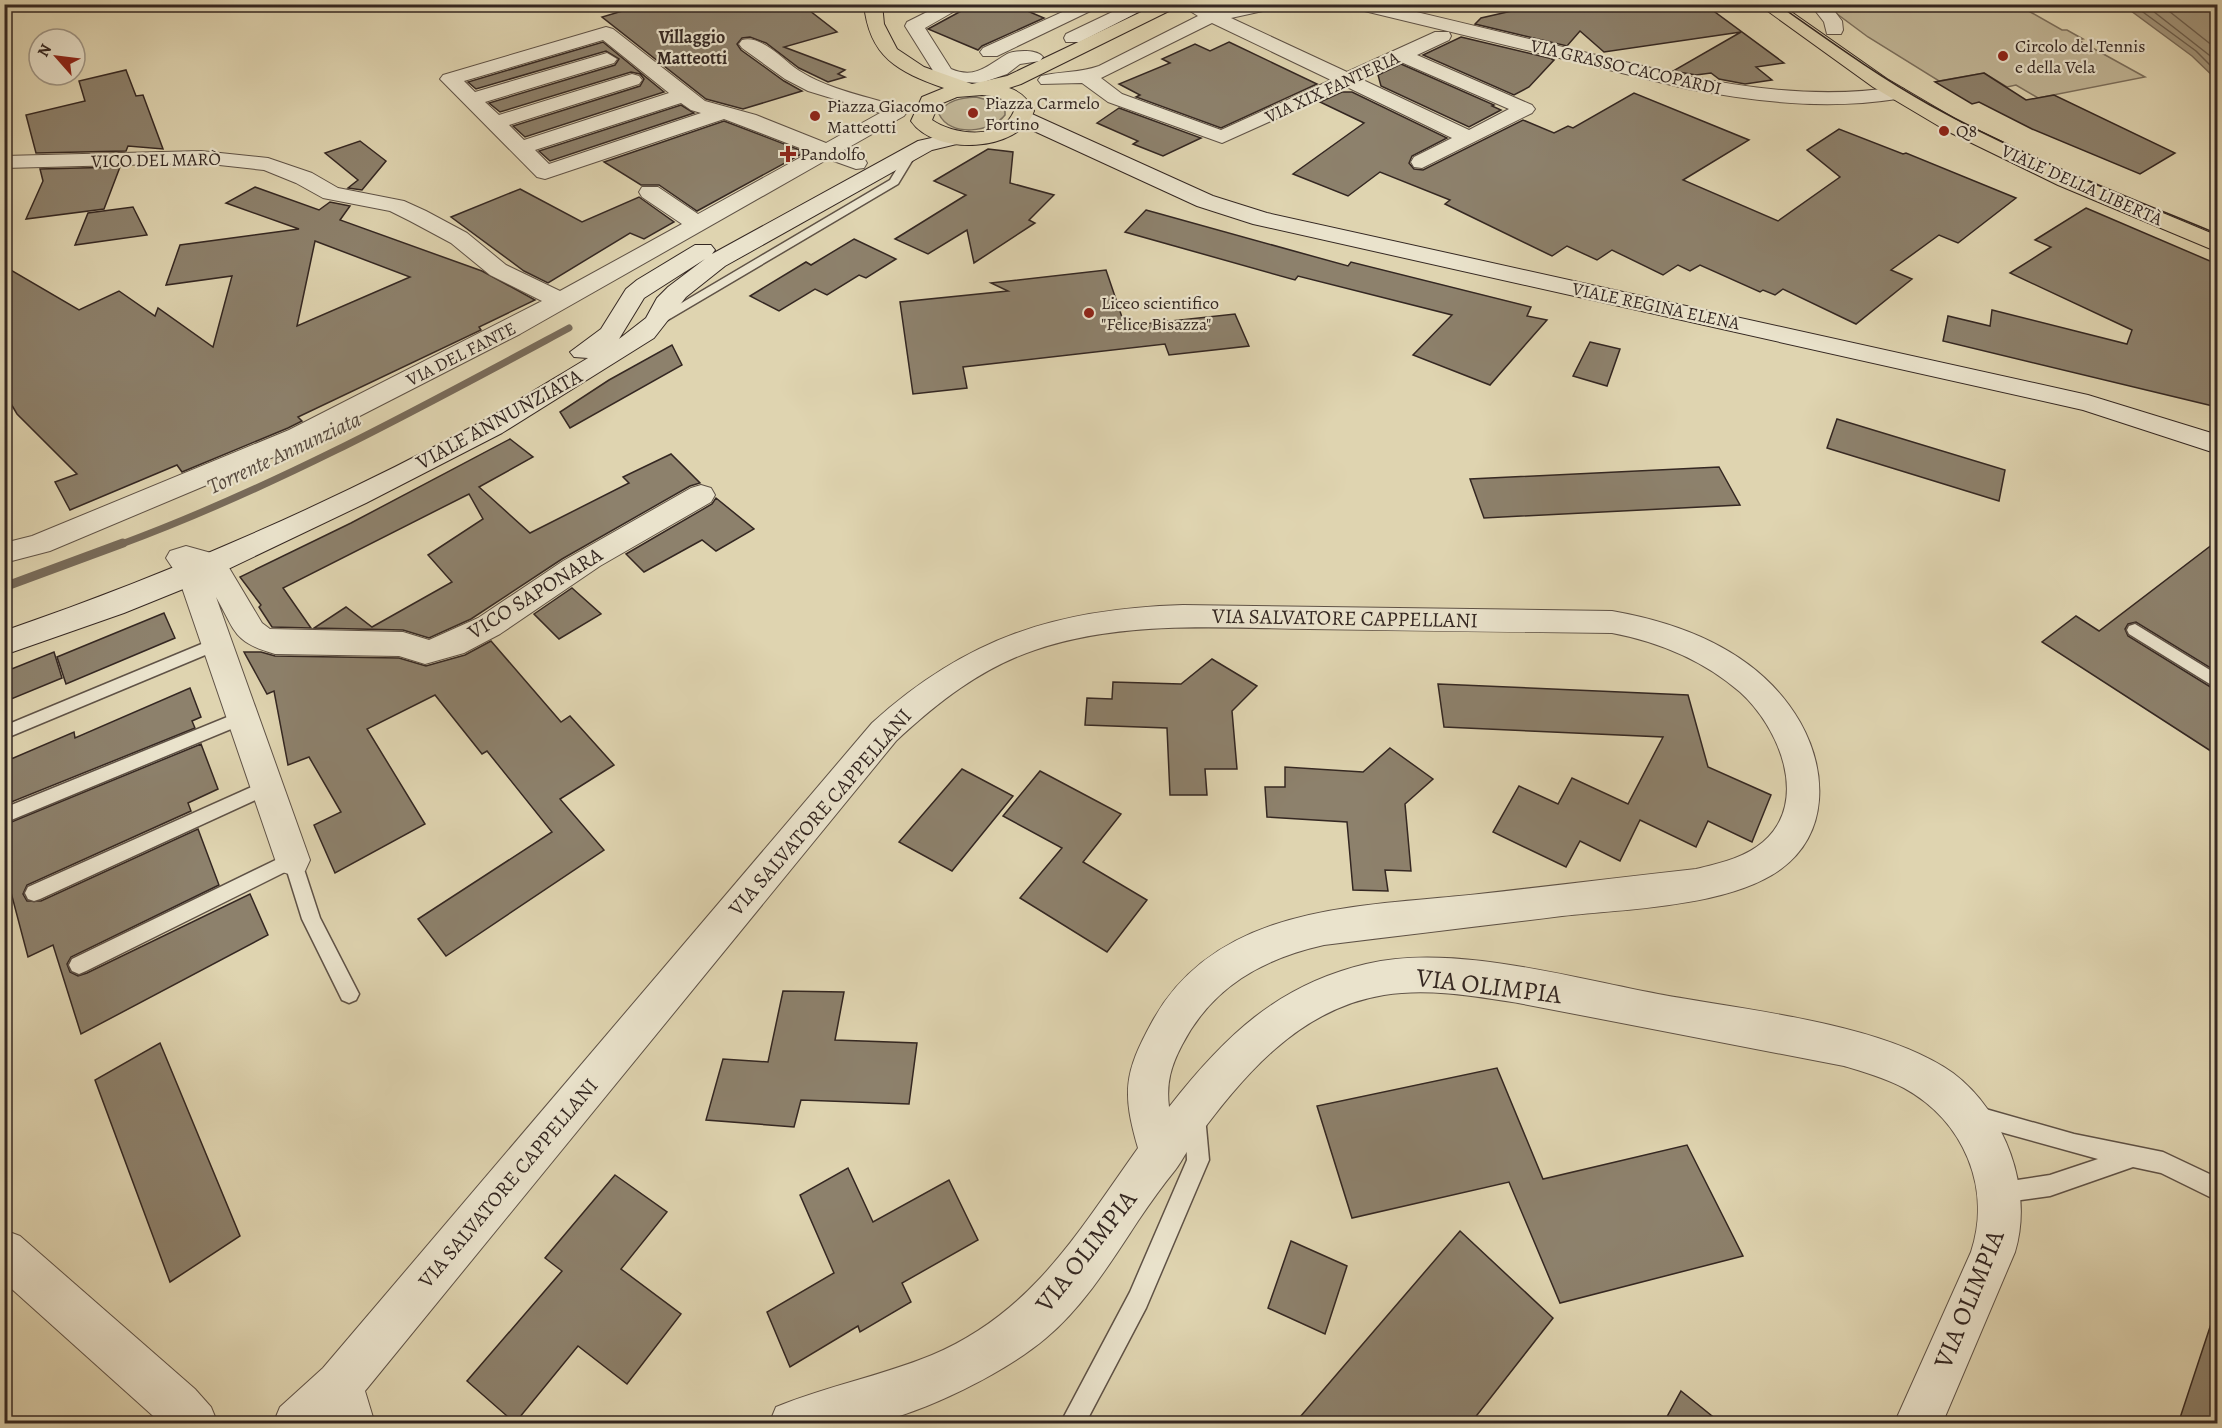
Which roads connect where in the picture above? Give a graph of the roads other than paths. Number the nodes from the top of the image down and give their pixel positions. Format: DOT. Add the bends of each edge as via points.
graph roads {
  1 [pos="862,4"];
  2 [pos="873,4"];
  3 [pos="958,4"];
  4 [pos="1096,4"];
  5 [pos="1145,4"];
  6 [pos="1174,4"];
  7 [pos="1235,4"];
  8 [pos="1270,4"];
  9 [pos="1358,4"];
  10 [pos="1767,4"];
  11 [pos="1797,4"];
  12 [pos="1819,4"];
  13 [pos="1199,8"];
  14 [pos="1834,30"];
  15 [pos="1442,36"];
  16 [pos="584,39"];
  17 [pos="749,44"];
  18 [pos="1402,55"];
  19 [pos="607,58"];
  20 [pos="1029,66"];
  21 [pos="939,76"];
  22 [pos="1086,77"];
  23 [pos="632,80"];
  24 [pos="1048,80"];
  25 [pos="1347,80"];
  26 [pos="975,89"];
  27 [pos="1897,93"];
  28 [pos="471,100"];
  29 [pos="691,101"];
  30 [pos="660,103"];
  31 [pos="1960,107"];
  32 [pos="1021,109"];
  33 [pos="916,111"];
  34 [pos="724,112"];
  35 [pos="495,123"];
  36 [pos="999,134"];
  37 [pos="958,138"];
  38 [pos="1469,138"];
  39 [pos="521,148"];
  40 [pos="827,151"];
  41 [pos="1099,154"];
  42 [pos="4,162"];
  43 [pos="1422,162"];
  44 [pos="856,163"];
  45 [pos="650,192"];
  46 [pos="697,224"];
  47 [pos="2217,245"];
  48 [pos="561,301"];
  49 [pos="628,305"];
  50 [pos="661,312"];
  51 [pos="2217,445"];
  52 [pos="701,495"];
  53 [pos="4,553"];
  54 [pos="192,562"];
  55 [pos="4,623"];
  56 [pos="2135,630"];
  57 [pos="4,643"];
  58 [pos="216,644"];
  59 [pos="2217,683"];
  60 [pos="242,717"];
  61 [pos="4,733"];
  62 [pos="267,787"];
  63 [pos="4,816"];
  64 [pos="292,860"];
  65 [pos="34,893"];
  66 [pos="79,965"];
  67 [pos="349,994"];
  68 [pos="1195,1109"];
  69 [pos="1963,1112"];
  70 [pos="1161,1154"];
  71 [pos="2131,1157"];
  72 [pos="2217,1190"];
  73 [pos="2000,1192"];
  74 [pos="4,1252"];
  75 [pos="346,1404"];
  76 [pos="194,1424"];
  77 [pos="297,1424"];
  78 [pos="793,1424"];
  79 [pos="1072,1424"];
  80 [pos="1918,1424"];
  1 -- 33 [label="main road" via="863,30 869,44 886,62 926,86"];
  2 -- 21 [label="main road" via="875,30 885,48 903,62"];
  3 -- 21 [label="street" via="914,26"];
  4 -- 21 [label="street"];
  5 -- 20 [label="street"];
  6 -- 20 [label="main road"];
  7 -- 13 [label="street"];
  8 -- 13 [label="street"];
  9 -- 27 [label="street, VIA GRASSO CACOPARDI" via="1742,93 1823,101"];
  10 -- 27 [label="main road, VIALE DELLA LIBERTÀ"];
  11 -- 14 [label="main road"];
  12 -- 14 [label="street" via="1833,21"];
  13 -- 22 [label="street"];
  13 -- 24 [label="main road"];
  13 -- 25 [label="street"];
  14 -- 31 [label="main road"];
  15 -- 18 [label="street, VIA XIX FANTERIA"];
  16 -- 19 [label="street"];
  16 -- 28 [label="street" via="450,79"];
  16 -- 29 [label="street" via="606,33"];
  17 -- 33 [label="street" via="815,87"];
  18 -- 25 [label="street, VIA XIX FANTERIA"];
  18 -- 38 [label="street" via="1525,109"];
  19 -- 23 [label="street"];
  19 -- 28 [label="street"];
  20 -- 21 [label="street" via="1015,58 1000,70 974,79"];
  20 -- 26 [label="main road"];
  21 -- 26 [label="main road"];
  22 -- 24 [label="street"];
  22 -- 25 [label="street, VIA XIX FANTERIA" via="1115,98 1222,138"];
  23 -- 30 [label="street"];
  23 -- 35 [label="street"];
  24 -- 32 [label="main road"];
  25 -- 38 [label="street"];
  26 -- 32 [label="main road" via="1003,92"];
  26 -- 33 [label="main road" via="954,91"];
  27 -- 47 [label="main road, VIALE DELLA LIBERTÀ" via="2008,153"];
  28 -- 35 [label="street"];
  29 -- 30 [label="street"];
  29 -- 34 [label="street"];
  30 -- 39 [label="street"];
  32 -- 36 [label="main road" via="1011,129"];
  32 -- 41 [label="street" via="1037,125"];
  33 -- 37 [label="main road" via="935,132"];
  33 -- 40 [label="street, VIA DEL FANTE"];
  33 -- 44 [label="street, VIALE ANNUNZIATA" via="911,132"];
  34 -- 39 [label="street" via="545,172"];
  34 -- 40 [label="street"];
  35 -- 39 [label="street"];
  36 -- 37 [label="main road"];
  36 -- 41 [label="street" via="1044,138"];
  37 -- 50 [label="street, VIALE ANNUNZIATA" via="913,151 717,261 690,280"];
  38 -- 43 [label="street"];
  40 -- 44 [label="street"];
  40 -- 46 [label="street, VIA DEL FANTE"];
  41 -- 51 [label="street, VIALE REGINA ELENA" via="1205,201 1261,219 2088,403"];
  42 -- 48 [label="street, VICO DEL MARÒ" via="201,157 268,164 331,193 396,206 411,213 459,238 498,270"];
  44 -- 49 [label="street, VIALE ANNUNZIATA" via="659,275 635,294"];
  45 -- 46 [label="street"];
  46 -- 48 [label="street, VIA DEL FANTE"];
  48 -- 53 [label="street, VIA DEL FANTE" via="299,436 40,544"];
  49 -- 50 [label="street" via="642,312"];
  49 -- 54 [label="street, VIALE ANNUNZIATA" via="601,342 474,415"];
  50 -- 54 [label="street, VIALE ANNUNZIATA" via="617,352 492,427 356,496"];
  52 -- 54 [label="street, VICO SAPONARA" via="573,569 494,623 434,651 422,652 403,644 275,642 260,638"];
  54 -- 55 [label="street, VIALE ANNUNZIATA"];
  54 -- 57 [label="street, VIALE ANNUNZIATA" via="113,605"];
  54 -- 58 [label="street"];
  56 -- 59 [label="lane"];
  58 -- 60 [label="street"];
  58 -- 61 [label="lane"];
  60 -- 62 [label="street"];
  60 -- 63 [label="lane"];
  62 -- 64 [label="street"];
  62 -- 65 [label="lane"];
  64 -- 66 [label="lane"];
  64 -- 67 [label="lane" via="311,919"];
  68 -- 69 [label="street, VIA OLIMPIA" via="1256,1038 1286,1015 1321,996 1363,982 1410,976 1515,985 1844,1047 1922,1077"];
  68 -- 70 [label="street, VIA OLIMPIA"];
  68 -- 79 [label="lane" via="1198,1160 1138,1300"];
  69 -- 71 [label="lane" via="2018,1130"];
  69 -- 73 [label="street, VIA OLIMPIA" via="1992,1158"];
  70 -- 75 [label="street, VIA SALVATORE CAPPELLANI" via="1148,1108 1149,1072 1169,1028 1189,998 1218,969 1289,934 1696,885 1733,876 1764,861 1786,843 1798,819 1803,798 1802,772 1788,726 1753,684 1701,649 1675,637 1612,622 1133,617 1055,633 981,659 927,692 884,732"];
  70 -- 78 [label="street, VIA OLIMPIA" via="1092,1252 1034,1319 1006,1342 938,1377"];
  71 -- 72 [label="lane" via="2163,1163"];
  71 -- 73 [label="lane" via="2058,1184 2022,1192"];
  73 -- 80 [label="street, VIA OLIMPIA" via="2000,1222 1992,1256"];
  74 -- 76 [label="street"];
  75 -- 77 [label="street, VIA SALVATORE CAPPELLANI"];
}
